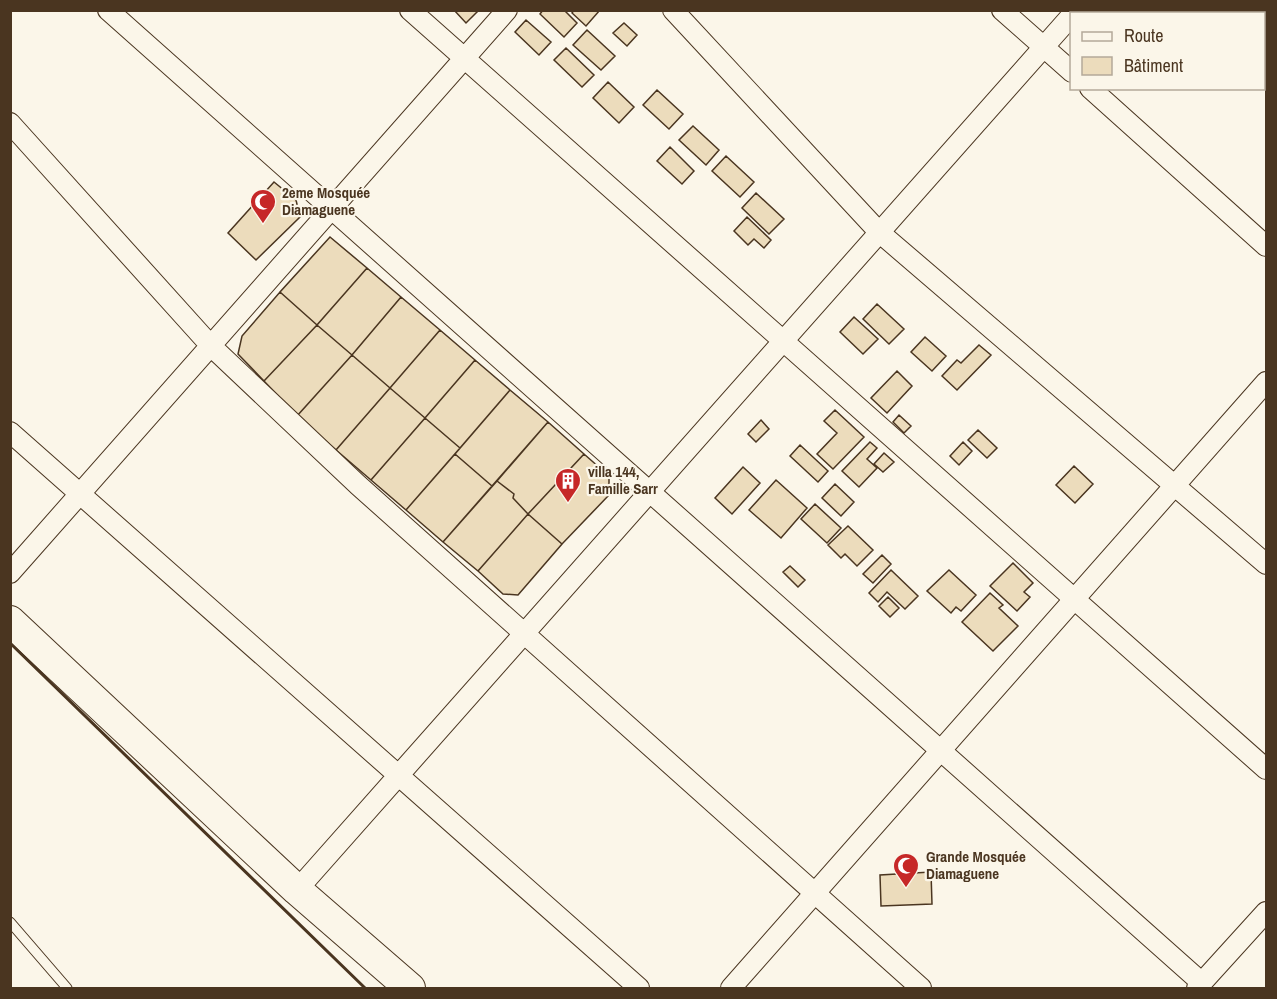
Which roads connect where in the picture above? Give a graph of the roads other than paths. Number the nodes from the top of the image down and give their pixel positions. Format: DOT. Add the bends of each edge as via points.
graph roads {
  1 [pos="108,10"];
  2 [pos="410,10"];
  3 [pos="507,10"];
  4 [pos="673,10"];
  5 [pos="1002,10"];
  6 [pos="1070,16"];
  7 [pos="1043,47"];
  8 [pos="464,58"];
  9 [pos="1070,71"];
  10 [pos="1092,90"];
  11 [pos="10,123"];
  12 [pos="332,209"];
  13 [pos="879,232"];
  14 [pos="1266,246"];
  15 [pos="783,341"];
  16 [pos="211,346"];
  17 [pos="1266,382"];
  18 [pos="10,432"];
  19 [pos="1175,486"];
  20 [pos="650,492"];
  21 [pos="81,494"];
  22 [pos="1266,564"];
  23 [pos="10,573"];
  24 [pos="1075,599"];
  25 [pos="10,621"];
  26 [pos="524,634"];
  27 [pos="941,751"];
  28 [pos="1266,769"];
  29 [pos="399,775"];
  30 [pos="297,890"];
  31 [pos="816,893"];
  32 [pos="1266,912"];
  33 [pos="10,922"];
  34 [pos="1200,986"];
  35 [pos="67,988"];
  36 [pos="410,988"];
  37 [pos="639,988"];
  38 [pos="732,988"];
  39 [pos="921,988"];
  1 -- 12 [label="street"];
  2 -- 8 [label="street"];
  3 -- 8 [label="street"];
  4 -- 13 [label="street"];
  5 -- 7 [label="street"];
  6 -- 7 [label="street"];
  7 -- 9 [label="street"];
  7 -- 13 [label="street"];
  8 -- 12 [label="street"];
  8 -- 15 [label="street"];
  10 -- 14 [label="street"];
  11 -- 16 [label="street"];
  12 -- 16 [label="street"];
  12 -- 20 [label="street"];
  13 -- 15 [label="street"];
  13 -- 19 [label="street"];
  15 -- 20 [label="street"];
  15 -- 24 [label="street"];
  16 -- 21 [label="street"];
  16 -- 26 [label="street"];
  17 -- 19 [label="street"];
  18 -- 21 [label="street"];
  19 -- 22 [label="street"];
  19 -- 24 [label="street"];
  20 -- 26 [label="street"];
  20 -- 27 [label="street"];
  21 -- 23 [label="street"];
  21 -- 29 [label="street"];
  24 -- 27 [label="street"];
  24 -- 28 [label="street"];
  25 -- 30 [label="main road"];
  26 -- 29 [label="street"];
  26 -- 31 [label="street"];
  27 -- 31 [label="street"];
  27 -- 34 [label="street"];
  29 -- 30 [label="street"];
  29 -- 37 [label="street"];
  30 -- 36 [label="main road"];
  31 -- 38 [label="street"];
  31 -- 39 [label="street"];
  32 -- 34 [label="street"];
  33 -- 35 [label="lane"];
}
